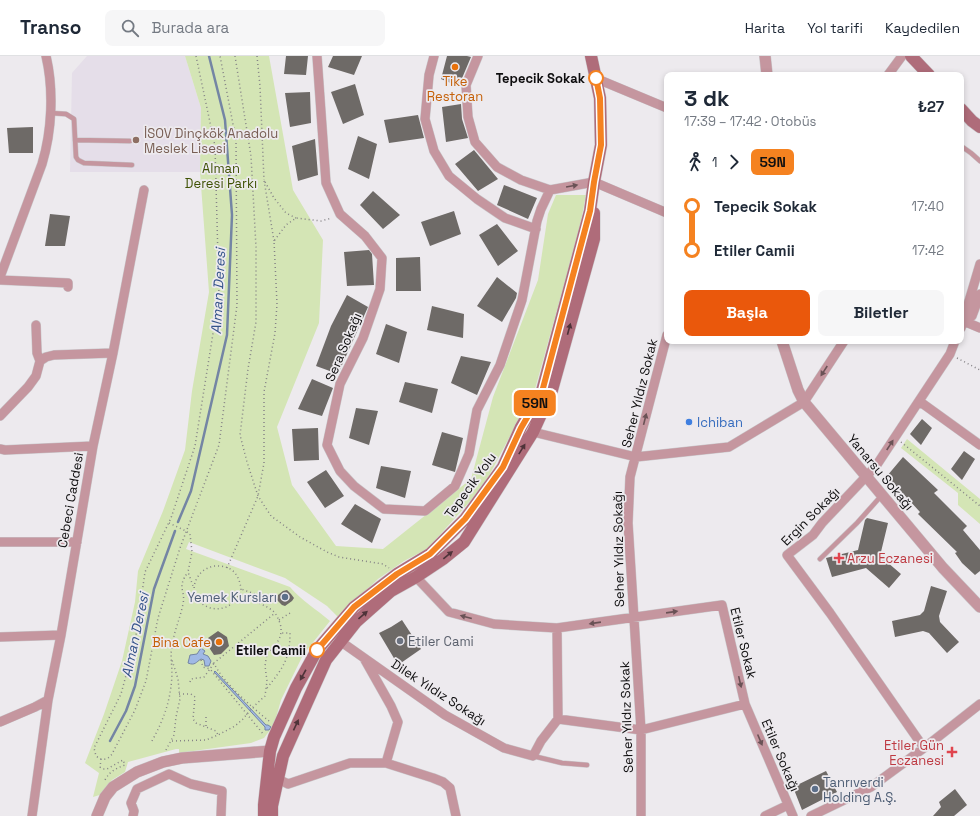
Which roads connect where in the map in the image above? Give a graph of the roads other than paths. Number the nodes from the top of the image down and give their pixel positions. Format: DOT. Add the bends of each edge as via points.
graph roads {
  1 [pos="46,56"];
  2 [pos="317,56"];
  3 [pos="434,56"];
  4 [pos="478,56"];
  5 [pos="591,56"];
  6 [pos="765,56"];
  7 [pos="902,56"];
  8 [pos="911,56"];
  9 [pos="767,72"];
  10 [pos="890,72"];
  11 [pos="926,72"];
  12 [pos="596,78"];
  13 [pos="664,107"];
  14 [pos="964,112"];
  15 [pos="50,113"];
  16 [pos="980,127"];
  17 [pos="75,140"];
  18 [pos="130,141"];
  19 [pos="964,148"];
  20 [pos="980,161"];
  21 [pos="132,165"];
  22 [pos="594,182"];
  23 [pos="144,190"];
  24 [pos="550,190"];
  25 [pos="664,212"];
  26 [pos="536,228"];
  27 [pos="980,264"];
  28 [pos="0,277"];
  29 [pos="0,280"];
  30 [pos="68,287"];
  31 [pos="980,294"];
  32 [pos="964,316"];
  33 [pos="964,322"];
  34 [pos="964,324"];
  35 [pos="36,325"];
  36 [pos="980,328"];
  37 [pos="665,344"];
  38 [pos="783,344"];
  39 [pos="842,344"];
  40 [pos="954,344"];
  41 [pos="113,353"];
  42 [pos="40,361"];
  43 [pos="919,401"];
  44 [pos="804,402"];
  45 [pos="0,416"];
  46 [pos="521,428"];
  47 [pos="533,432"];
  48 [pos="980,445"];
  49 [pos="93,446"];
  50 [pos="0,449"];
  51 [pos="636,457"];
  52 [pos="867,477"];
  53 [pos="882,495"];
  54 [pos="0,542"];
  55 [pos="77,542"];
  56 [pos="820,559"];
  57 [pos="408,567"];
  58 [pos="416,577"];
  59 [pos="980,607"];
  60 [pos="633,618"];
  61 [pos="557,628"];
  62 [pos="61,635"];
  63 [pos="0,637"];
  64 [pos="335,637"];
  65 [pos="363,657"];
  66 [pos="48,700"];
  67 [pos="745,704"];
  68 [pos="980,704"];
  69 [pos="558,719"];
  70 [pos="0,722"];
  71 [pos="641,730"];
  72 [pos="268,735"];
  73 [pos="288,742"];
  74 [pos="924,748"];
  75 [pos="270,751"];
  76 [pos="283,756"];
  77 [pos="533,756"];
  78 [pos="386,764"];
  79 [pos="587,765"];
  80 [pos="278,779"];
  81 [pos="788,805"];
  82 [pos="32,816"];
  83 [pos="96,816"];
  84 [pos="133,816"];
  85 [pos="221,816"];
  86 [pos="264,816"];
  87 [pos="272,816"];
  88 [pos="456,816"];
  89 [pos="641,816"];
  90 [pos="765,816"];
  91 [pos="793,816"];
  92 [pos="811,816"];
  1 -- 15 [label="street" via="50,72"];
  2 -- 26 [label="street, Sera Sokağı" via="326,183 340,214 365,236 382,258 380,289 363,338 340,384 327,445 340,471 354,486 384,509 425,511 454,486 469,454 477,410 500,365 522,300"];
  3 -- 26 [label="street" via="429,75 425,119 434,151 449,176 477,199 505,218"];
  4 -- 24 [label="street" via="466,85 468,117 475,142 497,167 521,180"];
  5 -- 12 [label="main road, Tepecik Yolu"];
  6 -- 9 [label="street"];
  7 -- 10 [label="street"];
  8 -- 11 [label="main road"];
  12 -- 13 [label="street"];
  12 -- 22 [label="main road, Tepecik Yolu" via="600,98 601,145"];
  14 -- 16 [label="main road"];
  15 -- 17 [label="lane" via="66,114 74,119"];
  15 -- 28 [label="street" via="50,133 42,164"];
  17 -- 18 [label="lane"];
  17 -- 21 [label="lane" via="76,156 84,163"];
  19 -- 20 [label="lane"];
  24 -- 22 [label="street, one-way"];
  22 -- 25 [label="street"];
  22 -- 46 [label="main road, Tepecik Yolu" via="590,211 542,392"];
  47 -- 22 [label="main road, Tepecik Yolu, one-way" via="552,390 594,239"];
  23 -- 41 [label="street, Cebeci Caddesi"];
  24 -- 26 [label="street, Sera Sokağı" via="540,209"];
  27 -- 32 [label="street"];
  29 -- 30 [label="street" via="68,282"];
  31 -- 33 [label="street" via="972,316"];
  34 -- 36 [label="street"];
  35 -- 42 [label="street" via="37,353"];
  51 -- 37 [label="street, Seher Yıldız Sokak, one-way"];
  38 -- 44 [label="street, Yanarsu Sokağı"];
  39 -- 44 [label="street, one-way"];
  40 -- 43 [label="street, Ergin Sokağı"];
  41 -- 42 [label="street" via="54,355"];
  41 -- 49 [label="street, Cebeci Caddesi"];
  42 -- 45 [label="street" via="36,376 28,387"];
  43 -- 48 [label="street"];
  52 -- 43 [label="street, Ergin Sokağı, one-way"];
  44 -- 51 [label="street" via="729,448"];
  44 -- 52 [label="street, Yanarsu Sokağı"];
  46 -- 47 [label="main road"];
  46 -- 57 [label="main road, Tepecik Yolu" via="503,467 465,519 430,554"];
  47 -- 51 [label="street"];
  58 -- 47 [label="main road, Tepecik Yolu, one-way" via="464,542"];
  49 -- 50 [label="street"];
  49 -- 55 [label="street, Cebeci Caddesi"];
  51 -- 60 [label="street, Seher Yıldız Sokağı" via="630,477 628,523"];
  52 -- 53 [label="street, Yanarsu Sokağı"];
  52 -- 74 [label="street, Ergin Sokağı" via="813,535 787,555"];
  53 -- 56 [label="lane"];
  53 -- 59 [label="street, Yanarsu Sokağı" via="943,568"];
  54 -- 55 [label="street"];
  55 -- 62 [label="street, Cebeci Caddesi"];
  57 -- 58 [label="main road"];
  57 -- 64 [label="main road, Tepecik Yolu" via="354,607"];
  61 -- 58 [label="street, one-way" via="494,624 449,612"];
  64 -- 58 [label="main road, Tepecik Yolu, one-way" via="391,591"];
  60 -- 61 [label="street, one-way"];
  60 -- 67 [label="street, Etiler Sokak, one-way" via="722,605"];
  60 -- 71 [label="street, Seher Yıldız Sokak"];
  61 -- 69 [label="street"];
  62 -- 63 [label="street"];
  62 -- 66 [label="street, Cebeci Caddesi"];
  64 -- 65 [label="street, Dilek Yıldız Sokağı"];
  64 -- 72 [label="main road, Tepecik Yolu, one-way" via="317,650"];
  73 -- 64 [label="main road, Tepecik Yolu, one-way"];
  65 -- 77 [label="street, Dilek Yıldız Sokağı" via="445,715 504,748"];
  65 -- 78 [label="street" via="398,722"];
  66 -- 70 [label="street"];
  66 -- 82 [label="street, Cebeci Caddesi"];
  67 -- 71 [label="street"];
  67 -- 81 [label="street, Etiler Sokağı, one-way"];
  68 -- 74 [label="street"];
  69 -- 71 [label="street"];
  69 -- 77 [label="street" via="540,741"];
  71 -- 89 [label="street, Seher Yıldız Sokak"];
  72 -- 73 [label="main road"];
  72 -- 75 [label="main road, Tepecik Yolu"];
  73 -- 76 [label="main road, Tepecik Yolu"];
  74 -- 92 [label="street" via="871,787"];
  75 -- 76 [label="main road"];
  75 -- 83 [label="street" via="182,758 163,762 137,772 113,787"];
  75 -- 86 [label="main road, Tepecik Yolu"];
  76 -- 80 [label="main road, Tepecik Yolu"];
  77 -- 79 [label="lane" via="562,764"];
  78 -- 80 [label="street" via="350,763 288,784"];
  78 -- 88 [label="street" via="442,782 450,788"];
  80 -- 87 [label="main road, Tepecik Yolu"];
  81 -- 90 [label="street"];
  81 -- 91 [label="street, Etiler Sokağı"];
  84 -- 85 [label="street" via="131,803 137,790 168,774 191,784 222,791"];
}
